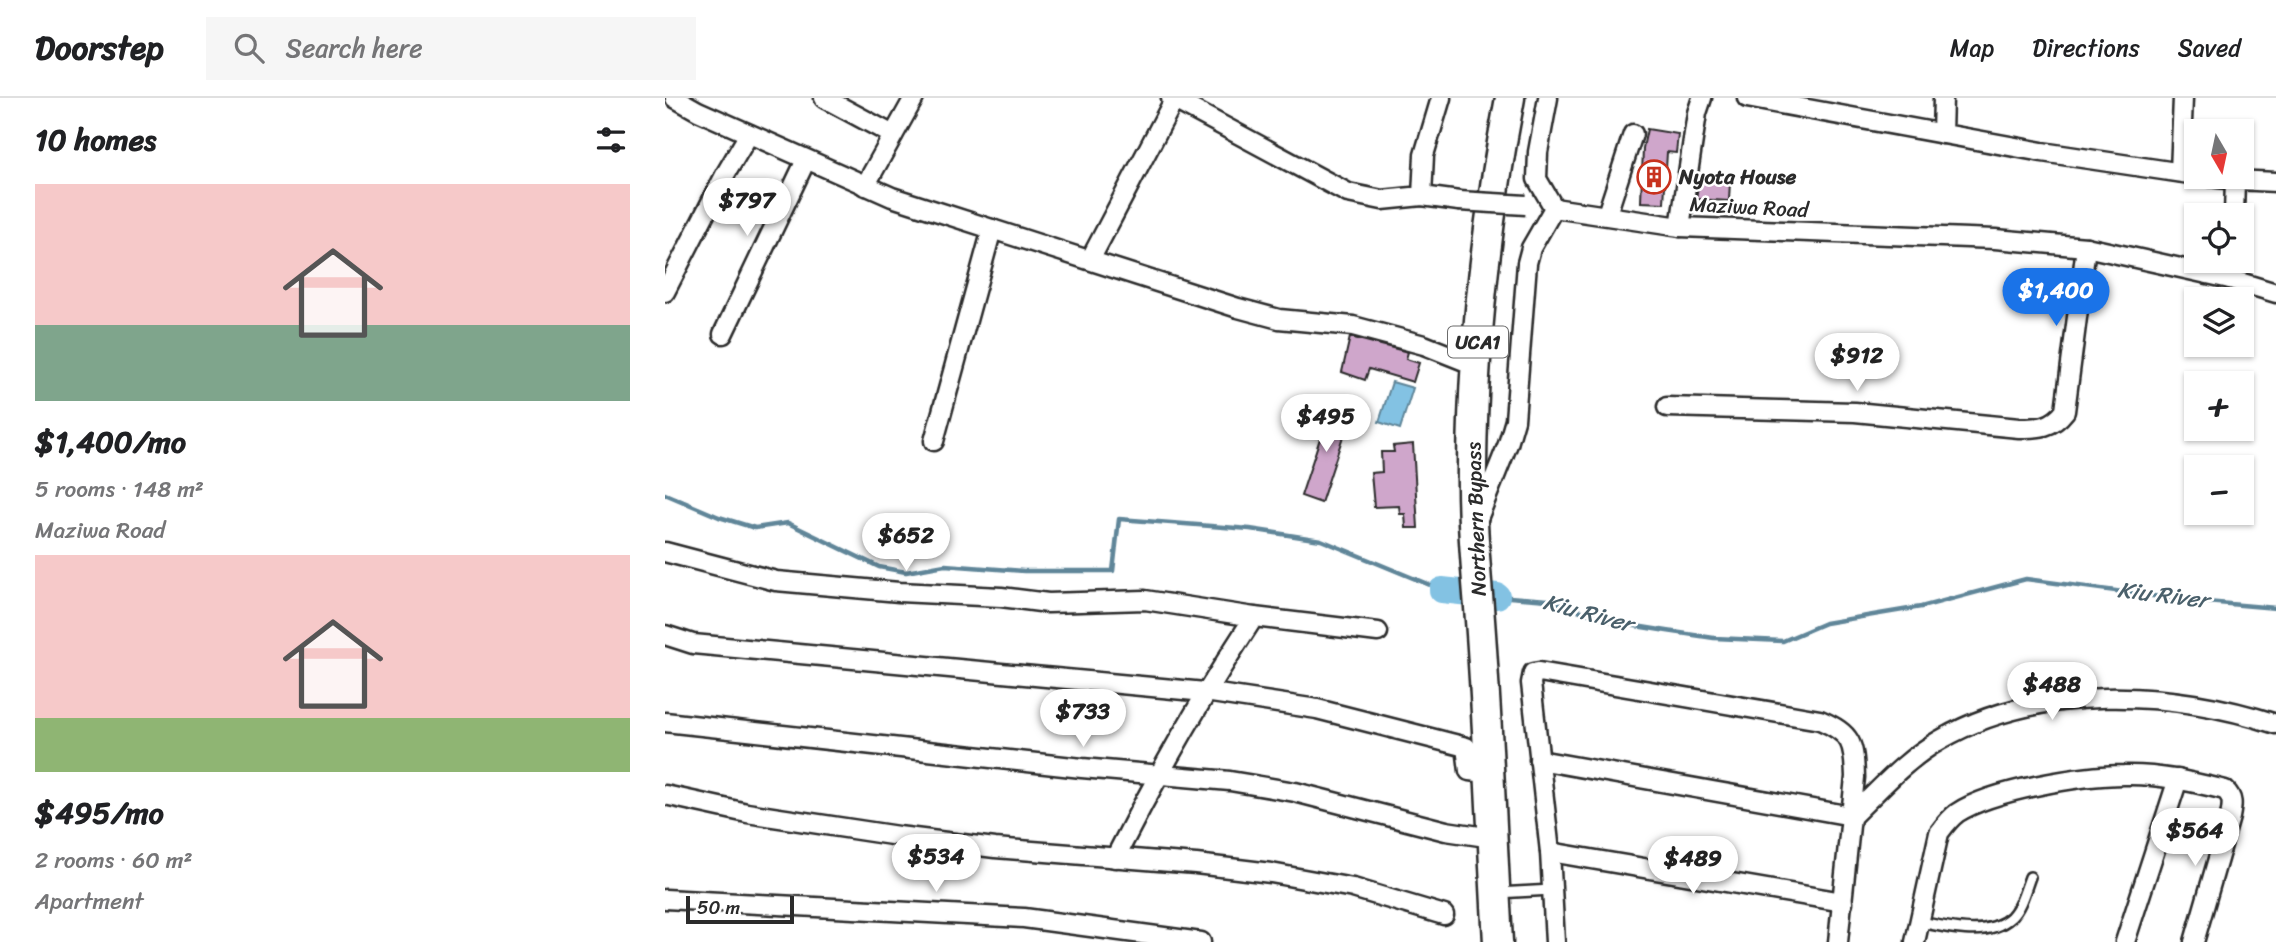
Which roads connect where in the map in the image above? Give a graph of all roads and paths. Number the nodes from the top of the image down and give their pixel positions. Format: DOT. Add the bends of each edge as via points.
graph roads {
  1 [pos="675,98"];
  2 [pos="824,98"];
  3 [pos="914,98"];
  4 [pos="1441,98"];
  5 [pos="1510,98"];
  6 [pos="1548,98"];
  7 [pos="1702,98"];
  8 [pos="1747,98"];
  9 [pos="1943,98"];
  10 [pos="2183,98"];
  11 [pos="1172,99"];
  12 [pos="2184,119"];
  13 [pos="749,134"];
  14 [pos="1633,134"];
  15 [pos="1941,134"];
  16 [pos="893,135"];
  17 [pos="806,160"];
  18 [pos="2184,173"];
  19 [pos="2254,181"];
  20 [pos="2276,182"];
  21 [pos="865,186"];
  22 [pos="1422,196"];
  23 [pos="1553,208"];
  24 [pos="1607,214"];
  25 [pos="1680,227"];
  26 [pos="992,229"];
  27 [pos="2086,247"];
  28 [pos="1090,260"];
  29 [pos="2184,263"];
  30 [pos="2237,273"];
  31 [pos="665,292"];
  32 [pos="2276,293"];
  33 [pos="723,334"];
  34 [pos="1477,366"];
  35 [pos="1667,407"];
  36 [pos="934,441"];
  37 [pos="1472,533"];
  38 [pos="665,552"];
  39 [pos="1254,617"];
  40 [pos="1378,632"];
  41 [pos="665,635"];
  42 [pos="1205,692"];
  43 [pos="665,722"];
  44 [pos="2276,724"];
  45 [pos="1539,760"];
  46 [pos="1488,773"];
  47 [pos="1157,774"];
  48 [pos="2178,779"];
  49 [pos="665,796"];
  50 [pos="1852,816"];
  51 [pos="1493,838"];
  52 [pos="1550,852"];
  53 [pos="1115,858"];
  54 [pos="2030,877"];
  55 [pos="1552,891"];
  56 [pos="1496,893"];
  57 [pos="665,899"];
  58 [pos="1843,902"];
  59 [pos="1444,915"];
  60 [pos="1920,922"];
  61 [pos="1559,941"];
  62 [pos="1201,942"];
  63 [pos="1499,942"];
  64 [pos="1838,942"];
  65 [pos="1915,942"];
  66 [pos="2125,942"];
  67 [pos="2194,942"];
  1 -- 13 [label="street"];
  2 -- 16 [label="street"];
  3 -- 16 [label="street"];
  4 -- 22 [label="street" via="1424,155"];
  5 -- 34 [label="main road, Northern Bypass / UCA1" via="1488,231"];
  6 -- 23 [label="street" via="1537,179"];
  7 -- 25 [label="street"];
  8 -- 15 [label="street"];
  9 -- 15 [label="street"];
  10 -- 12 [label="street"];
  11 -- 22 [label="street, Maziwa Road" via="1347,193 1382,200"];
  11 -- 28 [label="street"];
  13 -- 17 [label="street"];
  13 -- 31 [label="street"];
  14 -- 24 [label="street"];
  15 -- 18 [label="street"];
  16 -- 21 [label="street"];
  17 -- 21 [label="street"];
  17 -- 33 [label="street"];
  19 -- 20 [label="street"];
  21 -- 26 [label="street"];
  22 -- 23 [label="street, Maziwa Road, bridge"];
  23 -- 24 [label="street, Maziwa Road"];
  23 -- 37 [label="street" via="1527,263 1515,420"];
  24 -- 25 [label="street, Maziwa Road"];
  25 -- 27 [label="street, Maziwa Road" via="1995,239"];
  26 -- 28 [label="street"];
  26 -- 36 [label="street"];
  27 -- 29 [label="street, Maziwa Road"];
  27 -- 35 [label="street" via="2065,411 2052,425 2040,429 1855,412"];
  28 -- 34 [label="street" via="1248,311 1353,327 1424,345"];
  30 -- 32 [label="street, Maziwa Road"];
  34 -- 37 [label="main road, Northern Bypass / UCA1"];
  37 -- 46 [label="main road, Northern Bypass / UCA1"];
  38 -- 39 [label="street" via="776,581 1048,603 1145,600"];
  39 -- 40 [label="street"];
  39 -- 42 [label="street"];
  41 -- 42 [label="street" via="693,643"];
  42 -- 46 [label="street" via="1317,709 1466,747 1469,771"];
  42 -- 47 [label="street"];
  43 -- 47 [label="street"];
  44 -- 50 [label="street" via="2177,701 2138,697 2049,703 1989,718 1939,740 1892,775"];
  45 -- 50 [label="street"];
  45 -- 50 [label="street" via="1531,683 1533,673 1539,672 1820,719 1850,739 1854,752"];
  45 -- 52 [label="street"];
  46 -- 51 [label="main road, Northern Bypass / UCA1"];
  47 -- 51 [label="street" via="1295,792 1446,831"];
  47 -- 53 [label="street"];
  48 -- 60 [label="street" via="2125,775 2071,779 1983,800 1959,812 1940,833"];
  48 -- 66 [label="street"];
  48 -- 67 [label="street" via="2225,790 2232,801"];
  49 -- 53 [label="street" via="898,836"];
  50 -- 58 [label="street"];
  51 -- 56 [label="main road, Northern Bypass / UCA1"];
  52 -- 55 [label="street"];
  52 -- 58 [label="street"];
  53 -- 59 [label="street" via="1271,873 1353,888"];
  54 -- 60 [label="lane" via="2019,905 2001,923 1961,929"];
  55 -- 56 [label="lane"];
  55 -- 61 [label="street"];
  56 -- 63 [label="main road, Northern Bypass / UCA1"];
  57 -- 62 [label="street" via="1024,918"];
  58 -- 64 [label="street"];
  60 -- 65 [label="street"];
}
